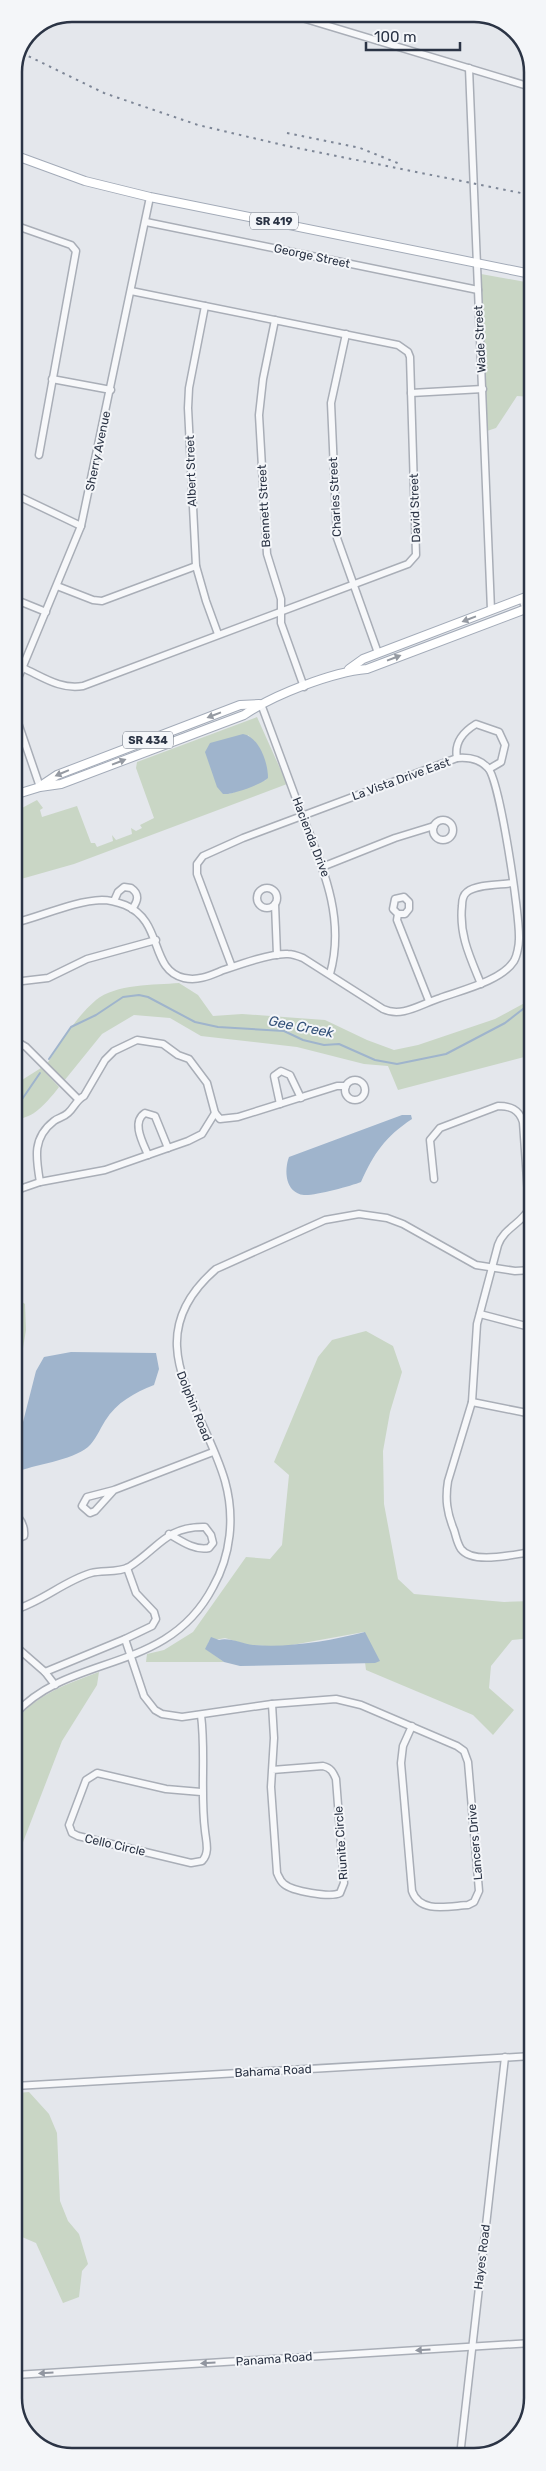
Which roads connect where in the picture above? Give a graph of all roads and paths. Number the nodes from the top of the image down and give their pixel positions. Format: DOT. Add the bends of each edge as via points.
graph roads {
  1 [pos="318,23"];
  2 [pos="469,68"];
  3 [pos="524,85"];
  4 [pos="22,158"];
  5 [pos="150,197"];
  6 [pos="146,222"];
  7 [pos="22,228"];
  8 [pos="477,263"];
  9 [pos="524,273"];
  10 [pos="478,290"];
  11 [pos="131,291"];
  12 [pos="205,306"];
  13 [pos="275,320"];
  14 [pos="346,334"];
  15 [pos="52,379"];
  16 [pos="483,389"];
  17 [pos="111,390"];
  18 [pos="411,393"];
  19 [pos="39,455"];
  20 [pos="22,498"];
  21 [pos="81,526"];
  22 [pos="196,566"];
  23 [pos="353,584"];
  24 [pos="57,586"];
  25 [pos="522,599"];
  26 [pos="22,602"];
  27 [pos="524,602"];
  28 [pos="491,610"];
  29 [pos="524,610"];
  30 [pos="281,611"];
  31 [pos="46,612"];
  32 [pos="218,634"];
  33 [pos="378,653"];
  34 [pos="23,668"];
  35 [pos="348,670"];
  36 [pos="304,687"];
  37 [pos="261,704"];
  38 [pos="22,735"];
  39 [pos="456,758"];
  40 [pos="489,769"];
  41 [pos="40,787"];
  42 [pos="22,793"];
  43 [pos="302,815"];
  44 [pos="434,826"];
  45 [pos="322,867"];
  46 [pos="513,883"];
  47 [pos="114,901"];
  48 [pos="275,904"];
  49 [pos="132,909"];
  50 [pos="398,914"];
  51 [pos="22,922"];
  52 [pos="156,940"];
  53 [pos="277,955"];
  54 [pos="232,967"];
  55 [pos="330,974"];
  56 [pos="22,981"];
  57 [pos="481,984"];
  58 [pos="429,1001"];
  59 [pos="22,1045"];
  60 [pos="346,1086"];
  61 [pos="301,1098"];
  62 [pos="78,1099"];
  63 [pos="280,1104"];
  64 [pos="216,1113"];
  65 [pos="524,1136"];
  66 [pos="168,1148"];
  67 [pos="148,1155"];
  68 [pos="434,1179"];
  69 [pos="40,1182"];
  70 [pos="22,1189"];
  71 [pos="524,1217"];
  72 [pos="492,1268"];
  73 [pos="524,1270"];
  74 [pos="480,1314"];
  75 [pos="524,1325"];
  76 [pos="472,1402"];
  77 [pos="524,1412"];
  78 [pos="213,1452"];
  79 [pos="114,1490"];
  80 [pos="22,1521"];
  81 [pos="169,1534"];
  82 [pos="22,1537"];
  83 [pos="524,1553"];
  84 [pos="127,1568"];
  85 [pos="22,1608"];
  86 [pos="125,1639"];
  87 [pos="22,1652"];
  88 [pos="131,1657"];
  89 [pos="45,1672"];
  90 [pos="55,1685"];
  91 [pos="272,1704"];
  92 [pos="22,1706"];
  93 [pos="202,1715"];
  94 [pos="412,1726"];
  95 [pos="272,1770"];
  96 [pos="201,1792"];
  97 [pos="524,2056"];
  98 [pos="504,2057"];
  99 [pos="22,2086"];
  100 [pos="524,2344"];
  101 [pos="471,2347"];
  102 [pos="22,2375"];
  103 [pos="461,2448"];
  1 -- 2 [label="street"];
  2 -- 3 [label="street"];
  2 -- 8 [label="street, Wade Street"];
  4 -- 5 [label="main road, SR 419" via="85,181"];
  5 -- 6 [label="street, Sherry Avenue"];
  5 -- 8 [label="main road, SR 419"];
  6 -- 10 [label="street, George Street"];
  6 -- 11 [label="street, Sherry Avenue"];
  7 -- 15 [label="street" via="70,245 76,251"];
  8 -- 9 [label="main road, SR 419"];
  8 -- 10 [label="street, Wade Street"];
  10 -- 16 [label="street, Wade Street"];
  11 -- 12 [label="street, David Street"];
  11 -- 17 [label="street, Sherry Avenue"];
  12 -- 13 [label="street, David Street"];
  12 -- 22 [label="street, Albert Street" via="188,408"];
  13 -- 14 [label="street, David Street"];
  13 -- 30 [label="street, Bennett Street" via="259,415 267,554 281,599"];
  14 -- 18 [label="street, David Street" via="404,348 410,356"];
  14 -- 23 [label="street, Charles Street" via="332,394 331,413 337,538"];
  15 -- 17 [label="street"];
  15 -- 19 [label="street"];
  16 -- 18 [label="street"];
  16 -- 28 [label="street, Wade Street"];
  17 -- 21 [label="street, Sherry Avenue"];
  18 -- 23 [label="street, David Street" via="416,555 408,564"];
  20 -- 21 [label="street"];
  21 -- 24 [label="street, Sherry Avenue"];
  22 -- 24 [label="street" via="102,601"];
  22 -- 32 [label="street, Albert Street"];
  23 -- 30 [label="street, David Street"];
  23 -- 33 [label="street, Charles Street"];
  24 -- 31 [label="street, Sherry Avenue"];
  25 -- 27 [label="street"];
  25 -- 28 [label="main road, SR 434"];
  26 -- 31 [label="street"];
  28 -- 33 [label="main road, SR 434, one-way"];
  35 -- 29 [label="main road, SR 434, one-way" via="367,669"];
  30 -- 32 [label="street, David Street"];
  30 -- 36 [label="street, Bennett Street" via="281,623"];
  31 -- 34 [label="street, Sherry Avenue"];
  32 -- 34 [label="street, David Street" via="72,688"];
  33 -- 35 [label="main road, SR 434"];
  35 -- 36 [label="main road, SR 434"];
  36 -- 37 [label="main road, SR 434"];
  37 -- 41 [label="main road, SR 434" via="244,715 86,775"];
  37 -- 43 [label="street, Hacienda Drive"];
  38 -- 41 [label="street"];
  39 -- 40 [label="street, La Vista Drive East" via="480,761"];
  39 -- 40 [label="street" via="462,732 476,724 485,726 498,732 505,745 501,762"];
  39 -- 43 [label="street, La Vista Drive East"];
  40 -- 46 [label="street" via="501,808"];
  41 -- 42 [label="main road, SR 434"];
  43 -- 45 [label="street, Hacienda Drive"];
  43 -- 54 [label="street, La Vista Drive East" via="203,856 197,864 201,886"];
  44 -- 45 [label="street"];
  45 -- 55 [label="street, Hacienda Drive" via="330,886 336,937"];
  46 -- 57 [label="street" via="519,941 515,960 507,969"];
  46 -- 57 [label="street" via="474,888 466,893 463,900 462,938"];
  47 -- 49 [label="street"];
  47 -- 49 [label="street" via="124,887 131,888 138,898"];
  47 -- 51 [label="street" via="79,904"];
  48 -- 53 [label="street"];
  49 -- 52 [label="street" via="148,924"];
  50 -- 58 [label="street" via="397,920"];
  52 -- 54 [label="street" via="163,963 180,976 202,978"];
  52 -- 56 [label="street" via="87,959 48,978"];
  53 -- 54 [label="street"];
  53 -- 55 [label="street" via="303,958"];
  55 -- 58 [label="street" via="389,1012 405,1012"];
  57 -- 58 [label="street"];
  59 -- 62 [label="street"];
  60 -- 61 [label="street"];
  61 -- 63 [label="street"];
  61 -- 63 [label="street" via="290,1075 281,1071 274,1076"];
  62 -- 64 [label="street" via="92,1086 105,1060 114,1051 137,1040 163,1044 189,1059 208,1083"];
  62 -- 69 [label="street" via="69,1113 45,1130 39,1143 35,1155"];
  63 -- 64 [label="street" via="229,1119 220,1119"];
  64 -- 66 [label="street" via="202,1134"];
  65 -- 68 [label="street" via="520,1115 507,1106 498,1106 440,1128 430,1140"];
  66 -- 67 [label="street"];
  66 -- 67 [label="street" via="155,1116 145,1113 138,1125"];
  67 -- 69 [label="street" via="105,1170"];
  69 -- 70 [label="street"];
  71 -- 72 [label="street" via="501,1237"];
  72 -- 73 [label="street, Dolphin Road"];
  72 -- 74 [label="street"];
  72 -- 78 [label="street, Dolphin Road" via="465,1259 403,1224 359,1214 325,1220 216,1269 188,1299 178,1324 176,1347 183,1383"];
  74 -- 75 [label="street"];
  74 -- 76 [label="street" via="475,1337"];
  76 -- 77 [label="street"];
  76 -- 83 [label="street" via="446,1494 449,1517 461,1549 469,1555 478,1558"];
  78 -- 79 [label="street"];
  78 -- 88 [label="street, Dolphin Road" via="225,1481 230,1513 229,1540 220,1574 205,1602 185,1625 160,1644"];
  79 -- 79 [label="street" via="87,1497 82,1506 90,1513 95,1511"];
  80 -- 82 [label="street" via="25,1532"];
  81 -- 81 [label="street" via="205,1527 212,1543 203,1549"];
  81 -- 84 [label="street"];
  84 -- 85 [label="street" via="83,1576"];
  84 -- 86 [label="street" via="136,1593 154,1612 156,1619 152,1626"];
  86 -- 88 [label="street, Lancers Drive"];
  86 -- 89 [label="street"];
  87 -- 89 [label="street"];
  88 -- 90 [label="street, Dolphin Road"];
  88 -- 93 [label="street, Lancers Drive" via="140,1686 155,1710 172,1717"];
  89 -- 90 [label="street"];
  90 -- 92 [label="street, Dolphin Road"];
  91 -- 93 [label="street, Lancers Drive"];
  91 -- 94 [label="street, Lancers Drive" via="336,1700 361,1705"];
  91 -- 95 [label="street, Riunite Circle"];
  93 -- 96 [label="street, Cello Circle" via="205,1749"];
  94 -- 94 [label="street, Lancers Drive" via="457,1746 467,1756 478,1891 474,1902 468,1905 429,1906 416,1900 412,1891 401,1763 403,1746"];
  95 -- 95 [label="street, Riunite Circle" via="271,1795 280,1879 288,1886 326,1896 340,1893 344,1883 334,1773 322,1766"];
  96 -- 96 [label="street, Cello Circle" via="207,1848 205,1858 197,1863 78,1836 72,1833 69,1825 86,1780 97,1773 166,1789"];
  97 -- 98 [label="street, Bahama Road"];
  98 -- 99 [label="street, Bahama Road"];
  98 -- 101 [label="street, Hayes Road"];
  100 -- 101 [label="street, Panama Road"];
  101 -- 102 [label="street, Panama Road, one-way"];
  101 -- 103 [label="street, Hayes Road"];
}
